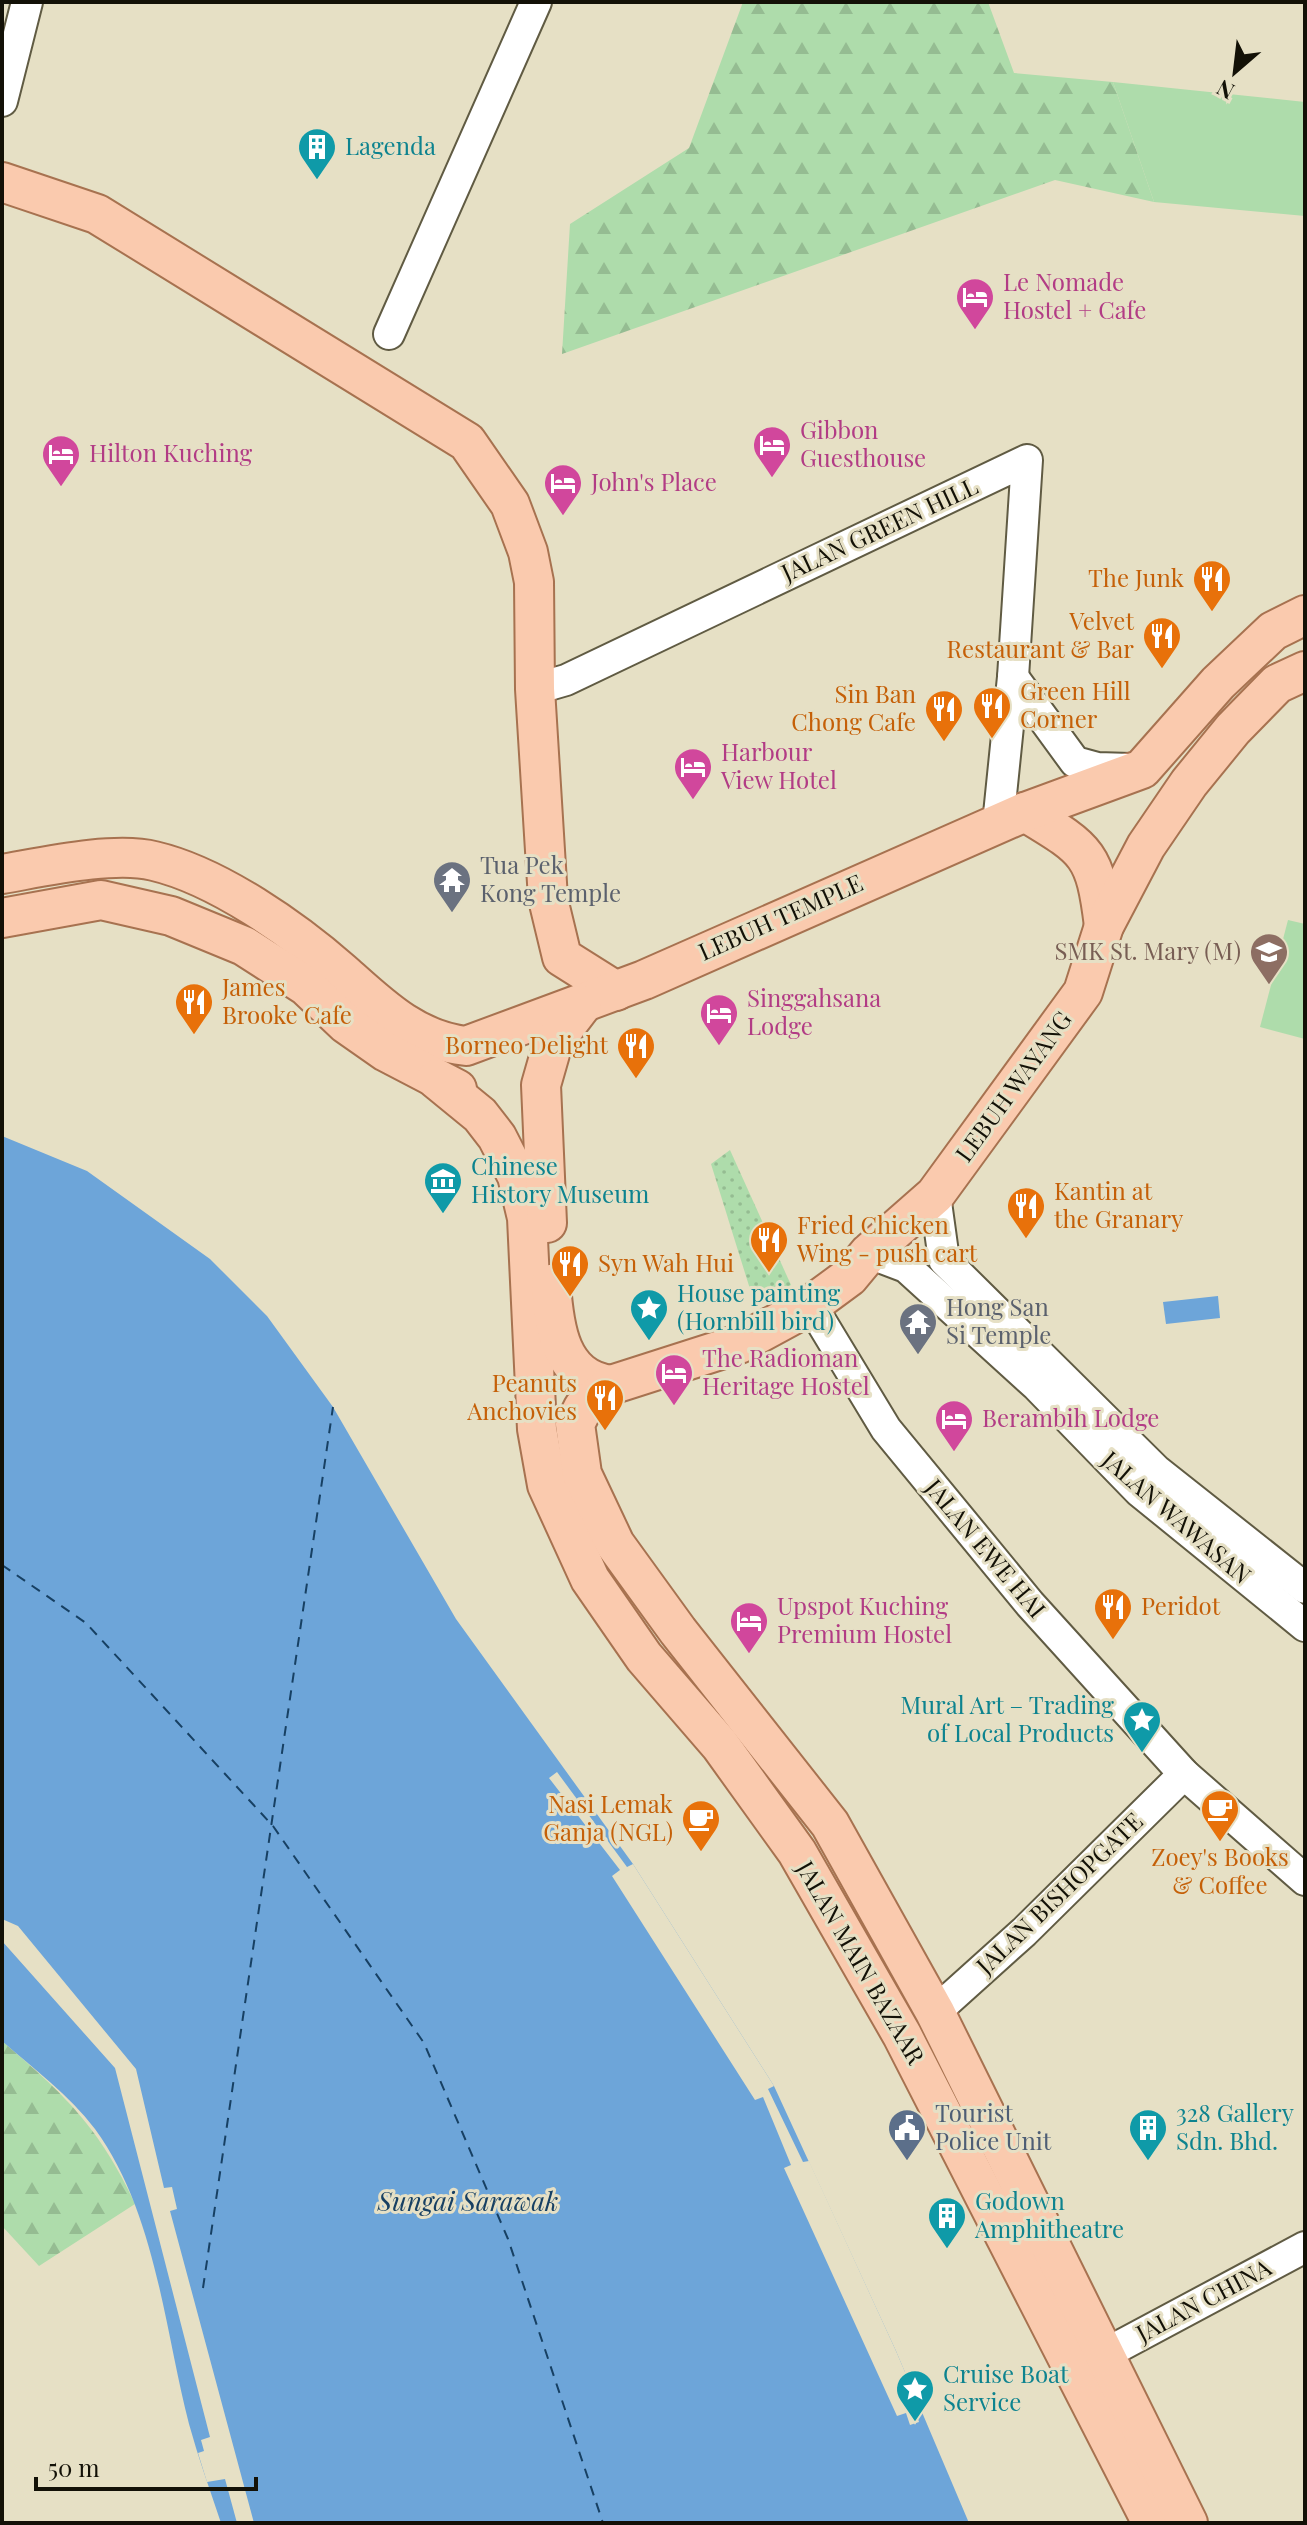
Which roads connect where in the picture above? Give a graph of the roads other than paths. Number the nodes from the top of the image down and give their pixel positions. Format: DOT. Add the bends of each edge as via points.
graph roads {
  1 [pos="27,2"];
  2 [pos="536,2"];
  3 [pos="2,101"];
  4 [pos="2,182"];
  5 [pos="389,334"];
  6 [pos="1305,615"];
  7 [pos="1305,671"];
  8 [pos="1013,677"];
  9 [pos="535,689"];
  10 [pos="1142,769"];
  11 [pos="1011,818"];
  12 [pos="2,874"];
  13 [pos="2,918"];
  14 [pos="1104,926"];
  15 [pos="616,991"];
  16 [pos="582,1005"];
  17 [pos="436,1079"];
  18 [pos="543,1173"];
  19 [pos="935,1195"];
  20 [pos="869,1253"];
  21 [pos="811,1305"];
  22 [pos="553,1321"];
  23 [pos="532,1363"];
  24 [pos="611,1385"];
  25 [pos="1305,1588"];
  26 [pos="1305,1626"];
  27 [pos="1184,1774"];
  28 [pos="1305,1880"];
  29 [pos="935,2012"];
  30 [pos="1305,2247"];
  31 [pos="1103,2355"];
  32 [pos="1152,2523"];
  33 [pos="1188,2523"];
  1 -- 3 [label="street"];
  2 -- 5 [label="street"];
  4 -- 9 [label="main road" via="97,214 467,442 510,504 528,552 534,582"];
  6 -- 10 [label="main road" via="1262,641"];
  7 -- 14 [label="main road, LEBUH WAYANG" via="1277,684 1189,783 1146,846"];
  8 -- 9 [label="street, JALAN GREEN HILL" via="1027,460 566,680"];
  8 -- 10 [label="street" via="1075,762"];
  8 -- 11 [label="street, JALAN GREEN HILL"];
  9 -- 15 [label="main road" via="548,899 559,946 562,957"];
  10 -- 11 [label="main road"];
  11 -- 14 [label="main road" via="1065,836 1088,857 1098,877"];
  11 -- 15 [label="main road, LEBUH TEMPLE"];
  12 -- 16 [label="main road, LEBUH TEMPLE" via="87,861 152,860 208,881 309,943 395,1019 442,1043 466,1046"];
  13 -- 17 [label="main road" via="101,900 171,916 244,946 306,986 386,1052"];
  14 -- 19 [label="main road, LEBUH WAYANG" via="1083,992"];
  15 -- 16 [label="main road, LEBUH TEMPLE"];
  16 -- 18 [label="main road" via="553,1043 545,1066 539,1107"];
  17 -- 18 [label="main road" via="497,1110 530,1145"];
  17 -- 23 [label="main road, JALAN MAIN BAZAAR" via="480,1115 517,1176 527,1218"];
  18 -- 22 [label="main road"];
  19 -- 20 [label="main road, LEBUH WAYANG"];
  19 -- 25 [label="street, JALAN WAWASAN" via="944,1260 1156,1470"];
  20 -- 21 [label="main road, LEBUH WAYANG" via="849,1277"];
  20 -- 26 [label="street, JALAN WAWASAN" via="906,1267 1037,1386 1139,1491"];
  21 -- 24 [label="main road, LEBUH WAYANG" via="739,1344"];
  21 -- 27 [label="street, JALAN EWE HAI" via="886,1429 1030,1604"];
  22 -- 23 [label="main road"];
  22 -- 24 [label="main road" via="572,1367 594,1383"];
  23 -- 32 [label="main road, JALAN MAIN BAZAAR" via="547,1485 590,1579 644,1657 720,1745 797,1852 902,2035"];
  24 -- 29 [label="main road, JALAN MAIN BAZAAR" via="583,1408 575,1424 582,1474 615,1544 830,1824"];
  27 -- 28 [label="street, JALAN EWE HAI"];
  27 -- 29 [label="street, JALAN BISHOPGATE"];
  29 -- 31 [label="main road, JALAN MAIN BAZAAR"];
  30 -- 31 [label="street, JALAN CHINA"];
  31 -- 33 [label="main road, JALAN MAIN BAZAAR"];
}
